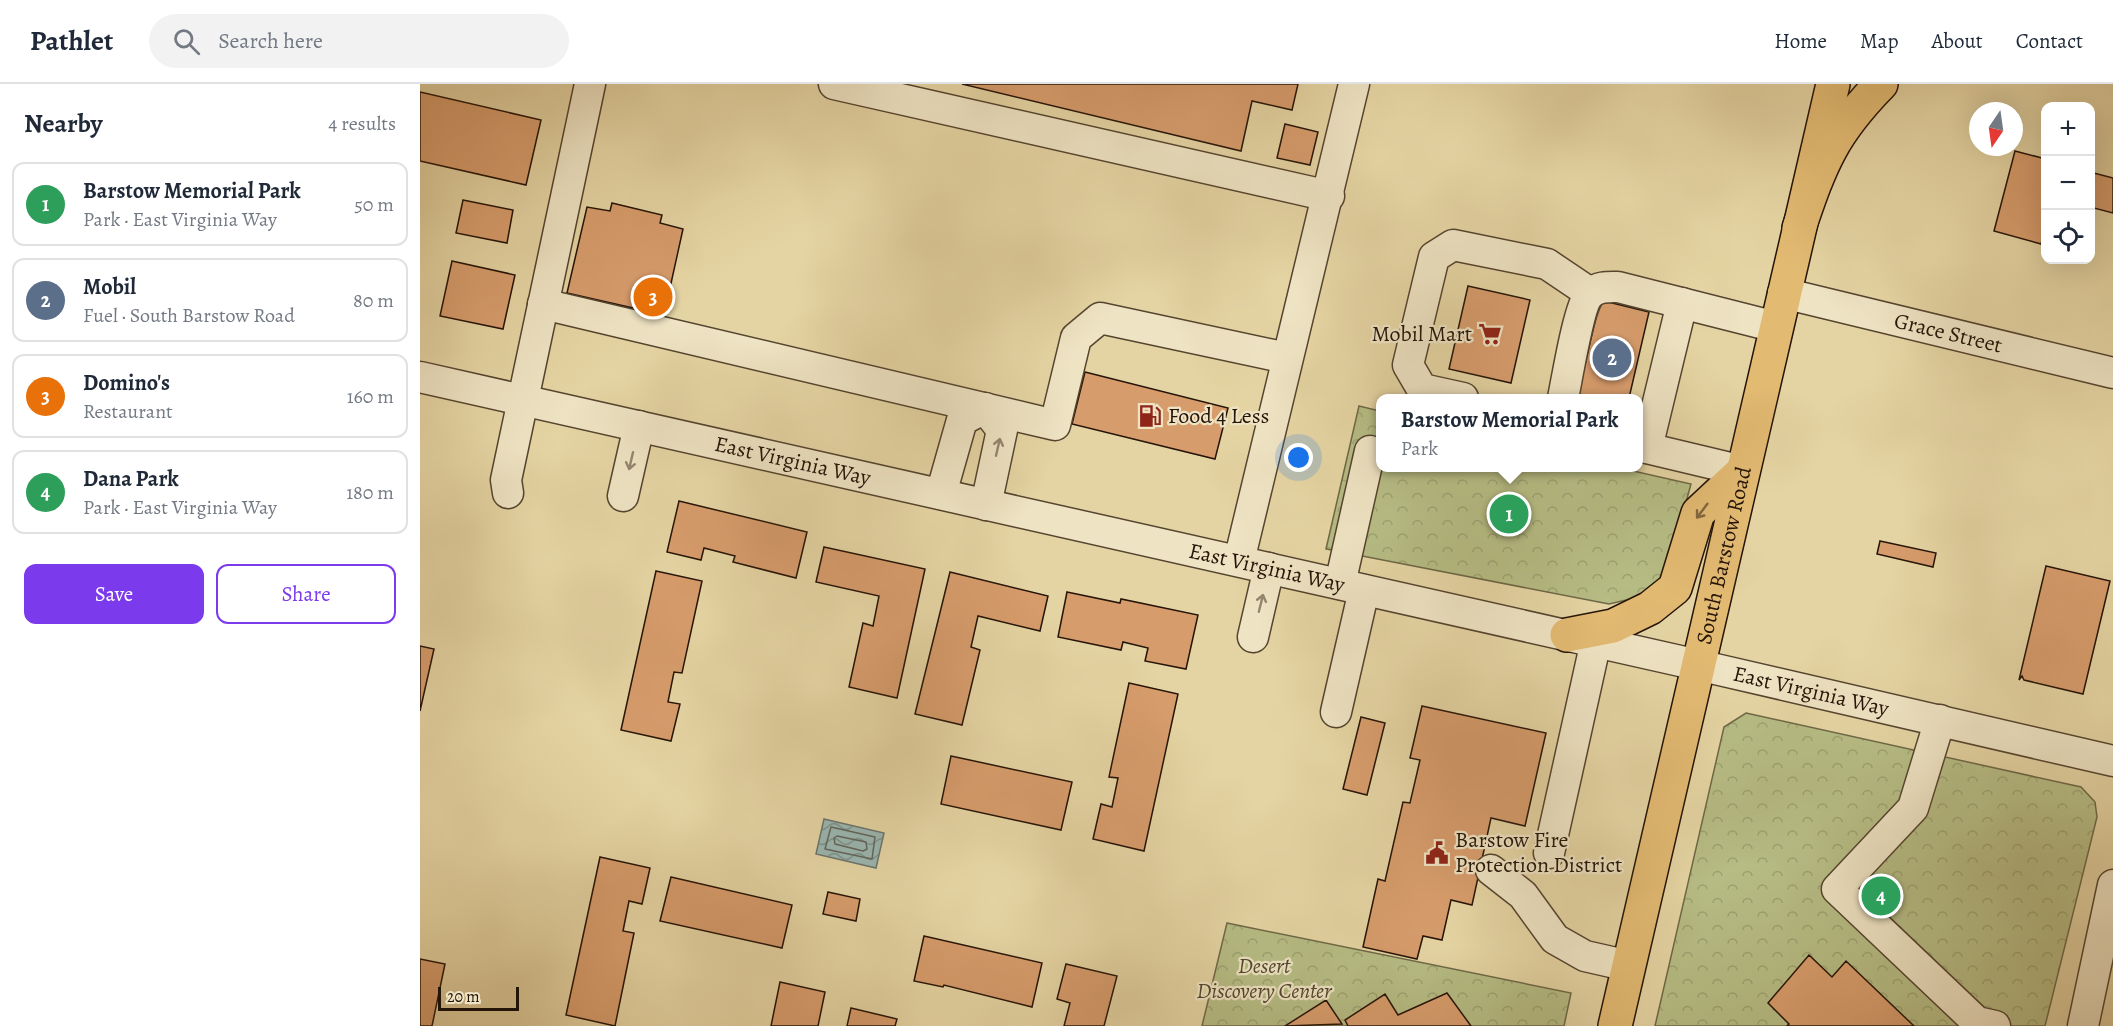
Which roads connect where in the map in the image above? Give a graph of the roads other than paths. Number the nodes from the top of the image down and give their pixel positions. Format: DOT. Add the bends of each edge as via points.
graph roads {
  1 [pos="590,84"];
  2 [pos="834,84"];
  3 [pos="1354,84"];
  4 [pos="1833,84"];
  5 [pos="1881,84"];
  6 [pos="1329,196"];
  7 [pos="1799,228"];
  8 [pos="1590,293"];
  9 [pos="1783,293"];
  10 [pos="1682,303"];
  11 [pos="543,304"];
  12 [pos="1776,327"];
  13 [pos="1287,358"];
  14 [pos="2113,374"];
  15 [pos="420,377"];
  16 [pos="1442,394"];
  17 [pos="1564,394"];
  18 [pos="523,401"];
  19 [pos="985,408"];
  20 [pos="639,426"];
  21 [pos="1643,447"];
  22 [pos="1370,452"];
  23 [pos="1743,471"];
  24 [pos="508,493"];
  25 [pos="942,494"];
  26 [pos="623,496"];
  27 [pos="986,505"];
  28 [pos="1239,561"];
  29 [pos="1269,568"];
  30 [pos="1352,587"];
  31 [pos="1253,638"];
  32 [pos="1582,638"];
  33 [pos="1698,664"];
  34 [pos="1335,712"];
  35 [pos="1940,720"];
  36 [pos="2113,761"];
  37 [pos="1549,853"];
  38 [pos="1491,870"];
  39 [pos="2113,885"];
  40 [pos="1629,966"];
  41 [pos="1615,1026"];
  42 [pos="1995,1026"];
  43 [pos="2083,1026"];
  1 -- 11 [label="street"];
  2 -- 6 [label="street"];
  3 -- 6 [label="street"];
  4 -- 7 [label="main road, South Barstow Road"];
  5 -- 7 [label="main road" via="1833,140"];
  6 -- 13 [label="street"];
  7 -- 9 [label="main road, South Barstow Road"];
  8 -- 10 [label="street" via="1604,286 1618,286"];
  8 -- 16 [label="street" via="1547,264 1453,245 1434,258 1408,365 1422,389"];
  8 -- 17 [label="street" via="1582,308"];
  9 -- 12 [label="main road, South Barstow Road"];
  9 -- 14 [label="street, Grace Street"];
  10 -- 12 [label="street"];
  10 -- 21 [label="street"];
  11 -- 18 [label="street"];
  11 -- 19 [label="street"];
  12 -- 23 [label="main road, South Barstow Road"];
  13 -- 19 [label="street" via="1100,318 1076,338 1054,425"];
  13 -- 28 [label="street"];
  15 -- 18 [label="street, East Virginia Way"];
  18 -- 20 [label="street, East Virginia Way"];
  18 -- 24 [label="street" via="506,480"];
  19 -- 25 [label="street" via="962,420"];
  27 -- 19 [label="street, one-way" via="1002,430"];
  20 -- 25 [label="street, East Virginia Way"];
  20 -- 26 [label="street, one-way"];
  21 -- 23 [label="street"];
  22 -- 30 [label="street"];
  23 -- 32 [label="main road, one-way" via="1698,513 1675,588 1650,608"];
  23 -- 33 [label="main road, South Barstow Road"];
  25 -- 27 [label="street, East Virginia Way"];
  27 -- 28 [label="street, East Virginia Way"];
  28 -- 29 [label="street, East Virginia Way"];
  29 -- 30 [label="street, East Virginia Way"];
  31 -- 29 [label="street, one-way"];
  30 -- 32 [label="street, East Virginia Way"];
  30 -- 34 [label="street"];
  32 -- 33 [label="street, East Virginia Way"];
  32 -- 37 [label="street"];
  33 -- 35 [label="street, East Virginia Way"];
  33 -- 40 [label="main road, South Barstow Road"];
  35 -- 36 [label="street, East Virginia Way"];
  35 -- 42 [label="street" via="1913,808 1838,889 1977,1022"];
  38 -- 40 [label="street" via="1523,895 1555,939 1585,956"];
  39 -- 43 [label="street"];
  40 -- 41 [label="main road, South Barstow Road"];
}
